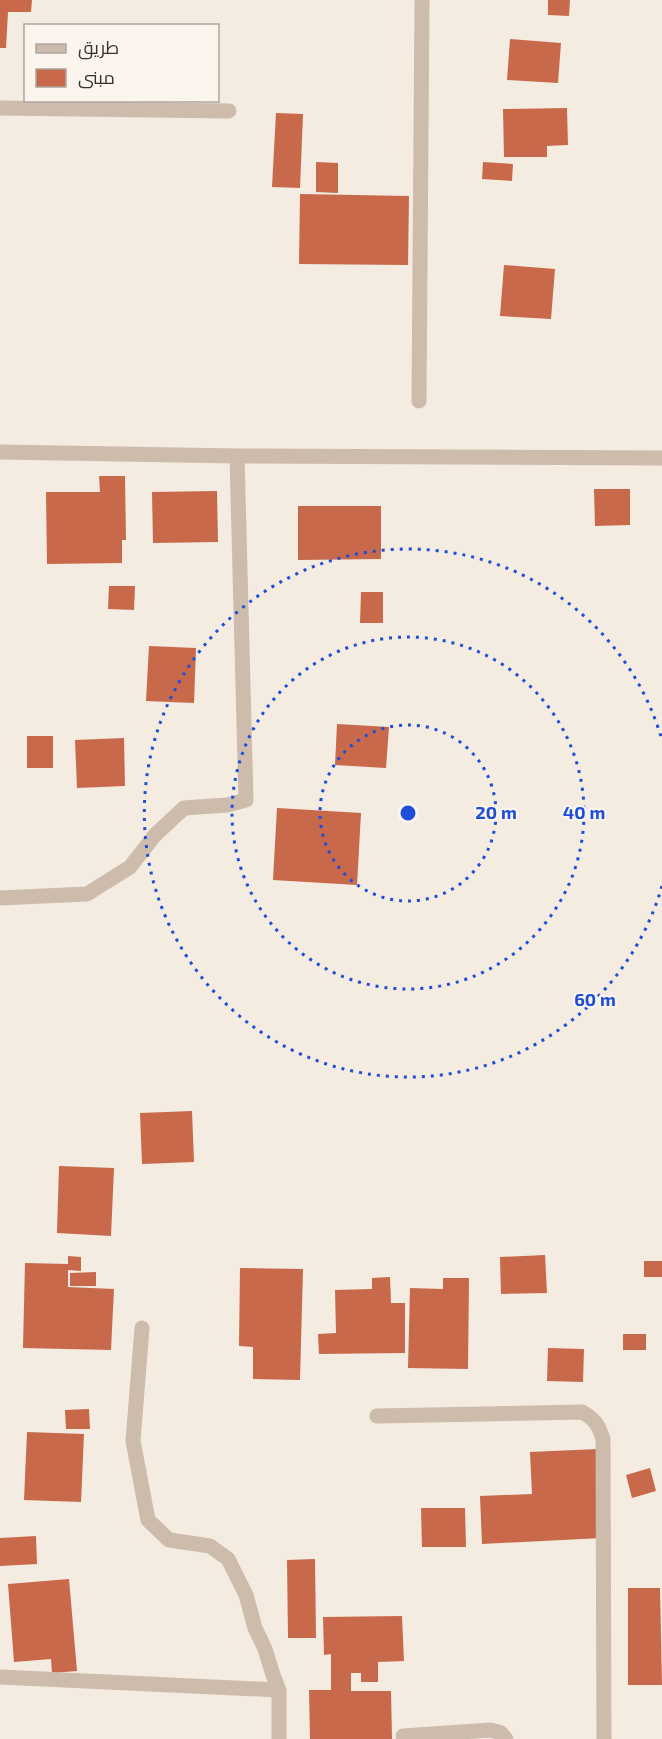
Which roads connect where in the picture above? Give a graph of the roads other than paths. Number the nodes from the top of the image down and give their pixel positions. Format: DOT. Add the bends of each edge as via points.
graph roads {
  1 [pos="423,0"];
  2 [pos="0,108"];
  3 [pos="229,111"];
  4 [pos="419,401"];
  5 [pos="0,452"];
  6 [pos="237,456"];
  7 [pos="662,458"];
  8 [pos="0,897"];
  9 [pos="0,903"];
  10 [pos="142,1328"];
  11 [pos="377,1416"];
  12 [pos="0,1677"];
  13 [pos="279,1690"];
  14 [pos="403,1736"];
  15 [pos="279,1739"];
  16 [pos="506,1739"];
  17 [pos="604,1739"];
  1 -- 4 [label="street"];
  2 -- 3 [label="street"];
  5 -- 6 [label="street"];
  6 -- 7 [label="street"];
  6 -- 8 [label="street" via="246,800 184,808 155,835 130,867 87,894"];
  8 -- 9 [label="street"];
  10 -- 13 [label="street" via="133,1441 148,1520 169,1540 210,1546 228,1559 246,1595"];
  11 -- 17 [label="street" via="582,1412 599,1425 603,1439"];
  12 -- 13 [label="street"];
  13 -- 15 [label="street"];
  14 -- 16 [label="street" via="491,1730"];
}
